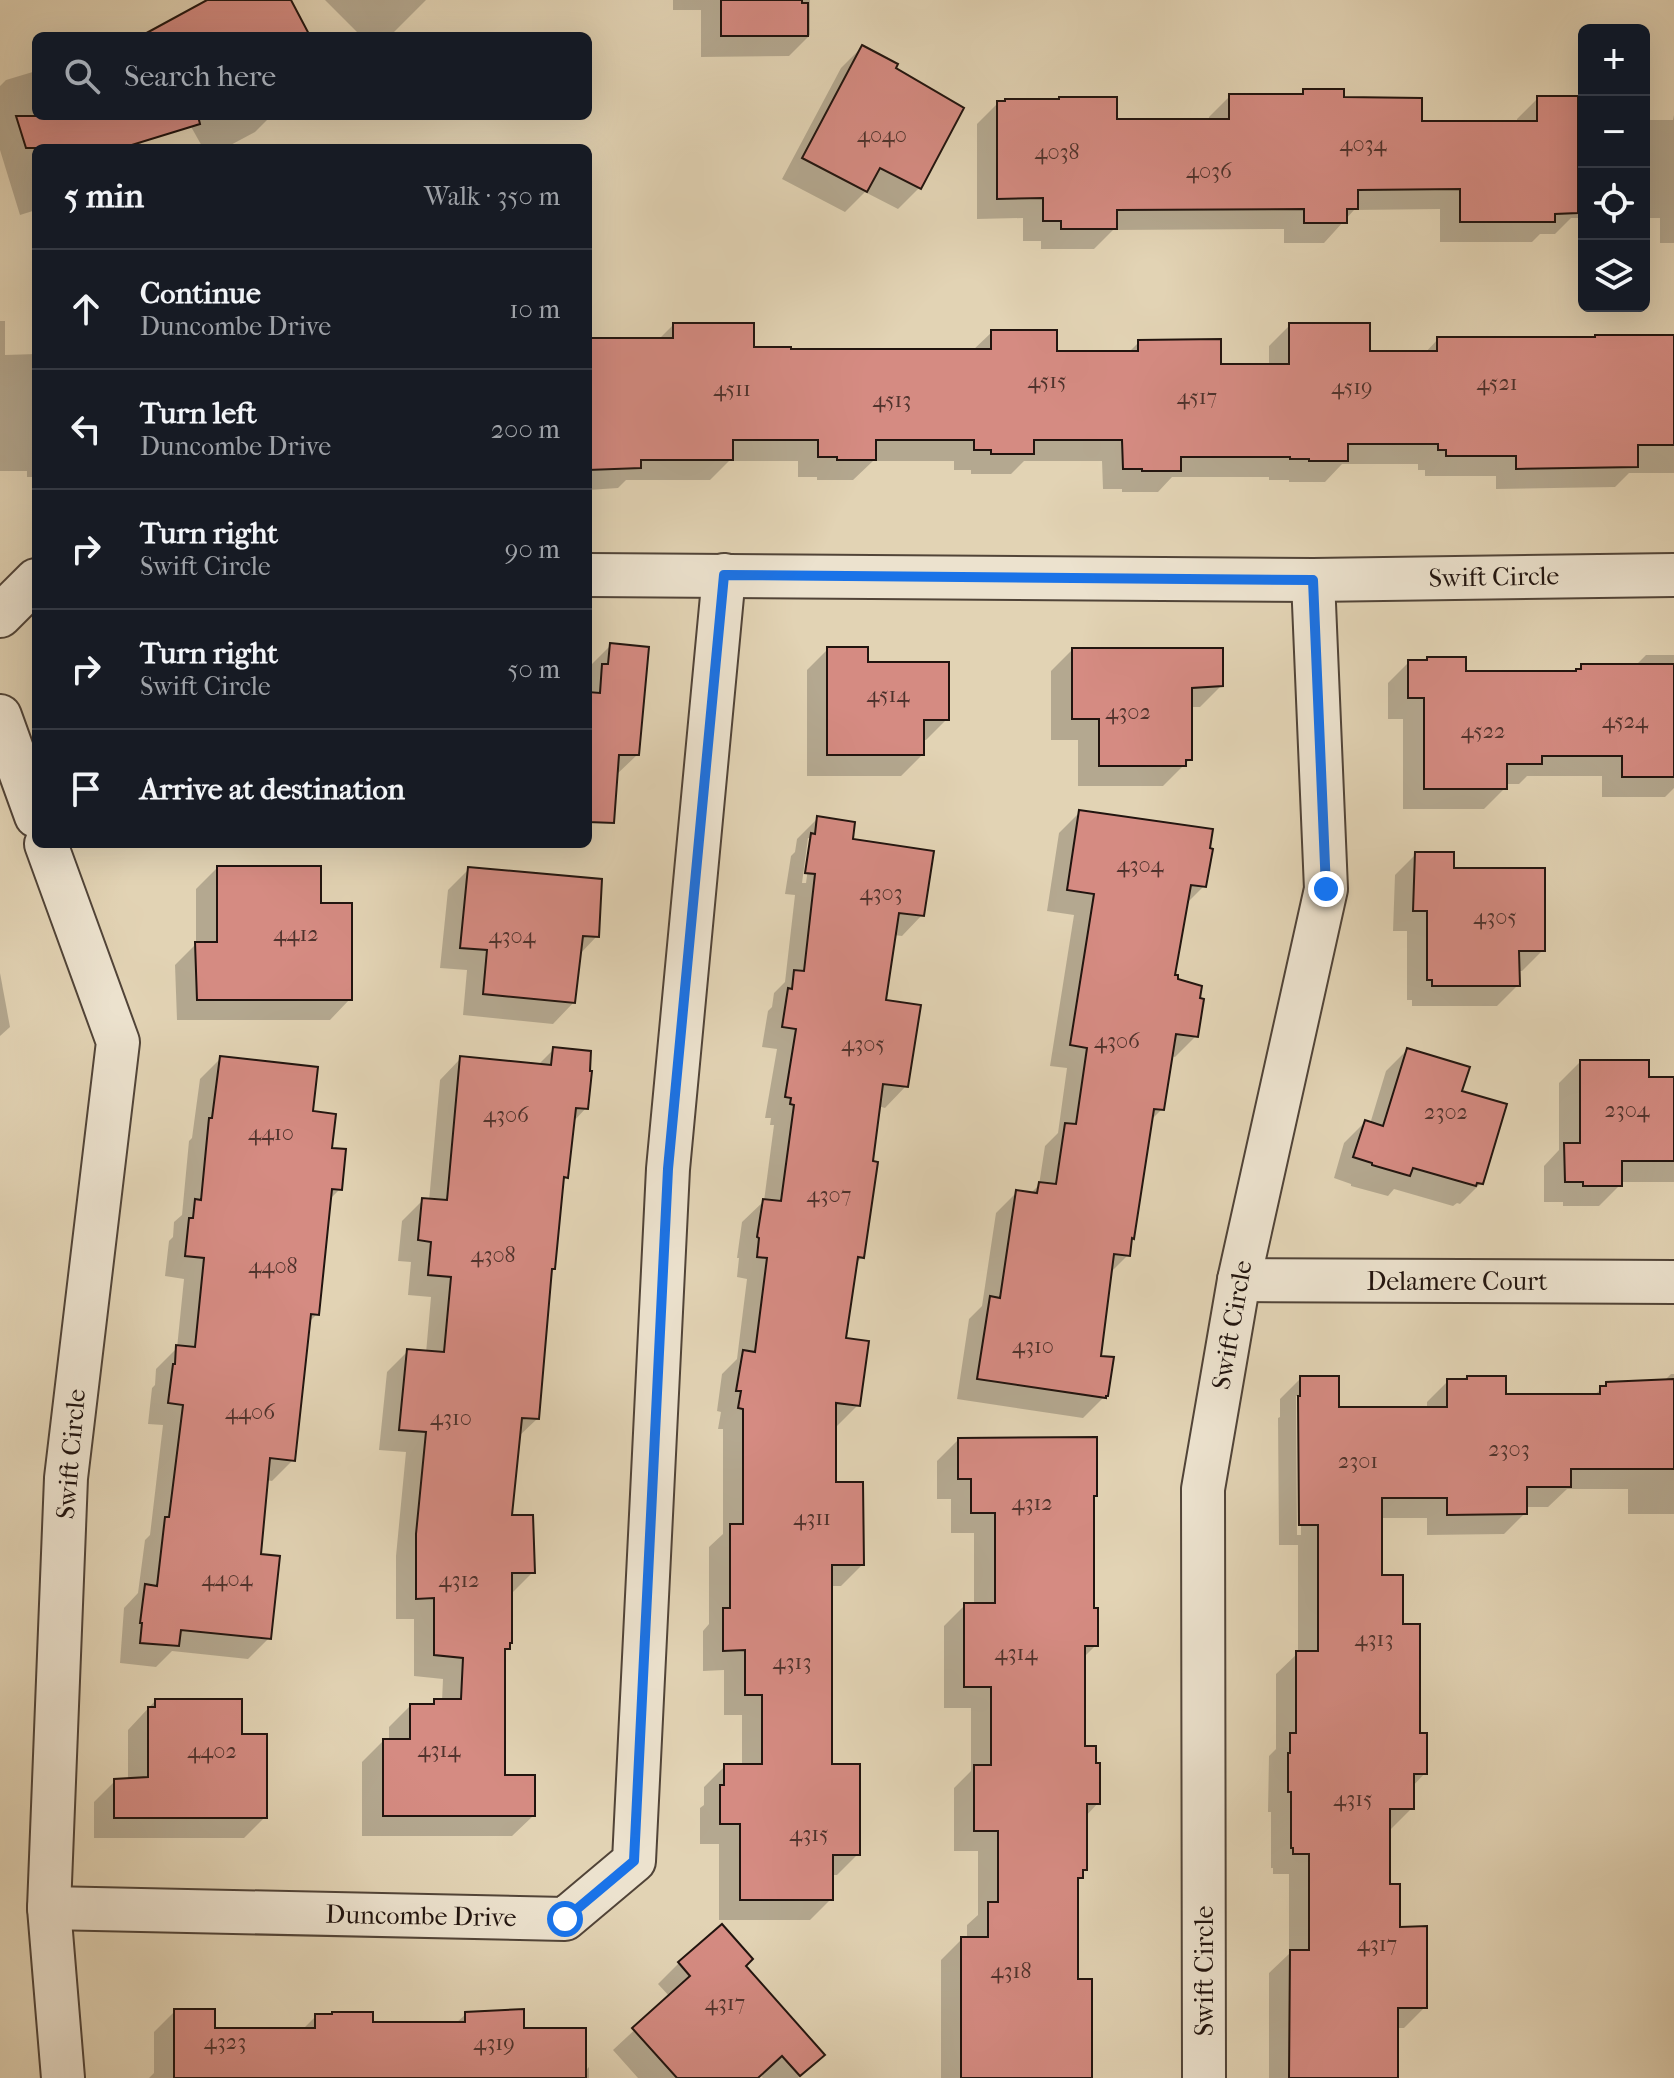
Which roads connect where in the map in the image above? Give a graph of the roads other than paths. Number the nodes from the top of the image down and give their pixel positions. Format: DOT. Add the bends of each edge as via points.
graph roads {
  1 [pos="592,575"];
  2 [pos="724,575"];
  3 [pos="1674,575"];
  4 [pos="1313,580"];
  5 [pos="32,584"];
  6 [pos="0,616"];
  7 [pos="0,716"];
  8 [pos="32,805"];
  9 [pos="47,848"];
  10 [pos="1239,1280"];
  11 [pos="1674,1282"];
  12 [pos="49,1908"];
  13 [pos="63,2078"];
  14 [pos="1204,2078"];
  1 -- 2 [label="street, Swift Circle"];
  2 -- 4 [label="street, Swift Circle"];
  2 -- 12 [label="street, Duncombe Drive" via="668,1169 634,1861 565,1919"];
  3 -- 4 [label="street, Swift Circle"];
  4 -- 10 [label="street, Swift Circle" via="1326,889"];
  5 -- 6 [label="street"];
  7 -- 8 [label="street"];
  9 -- 12 [label="street, Swift Circle" via="118,1042 66,1478"];
  10 -- 11 [label="street, Delamere Court"];
  10 -- 14 [label="street, Swift Circle" via="1203,1489"];
  12 -- 13 [label="street, Swift Circle"];
}
